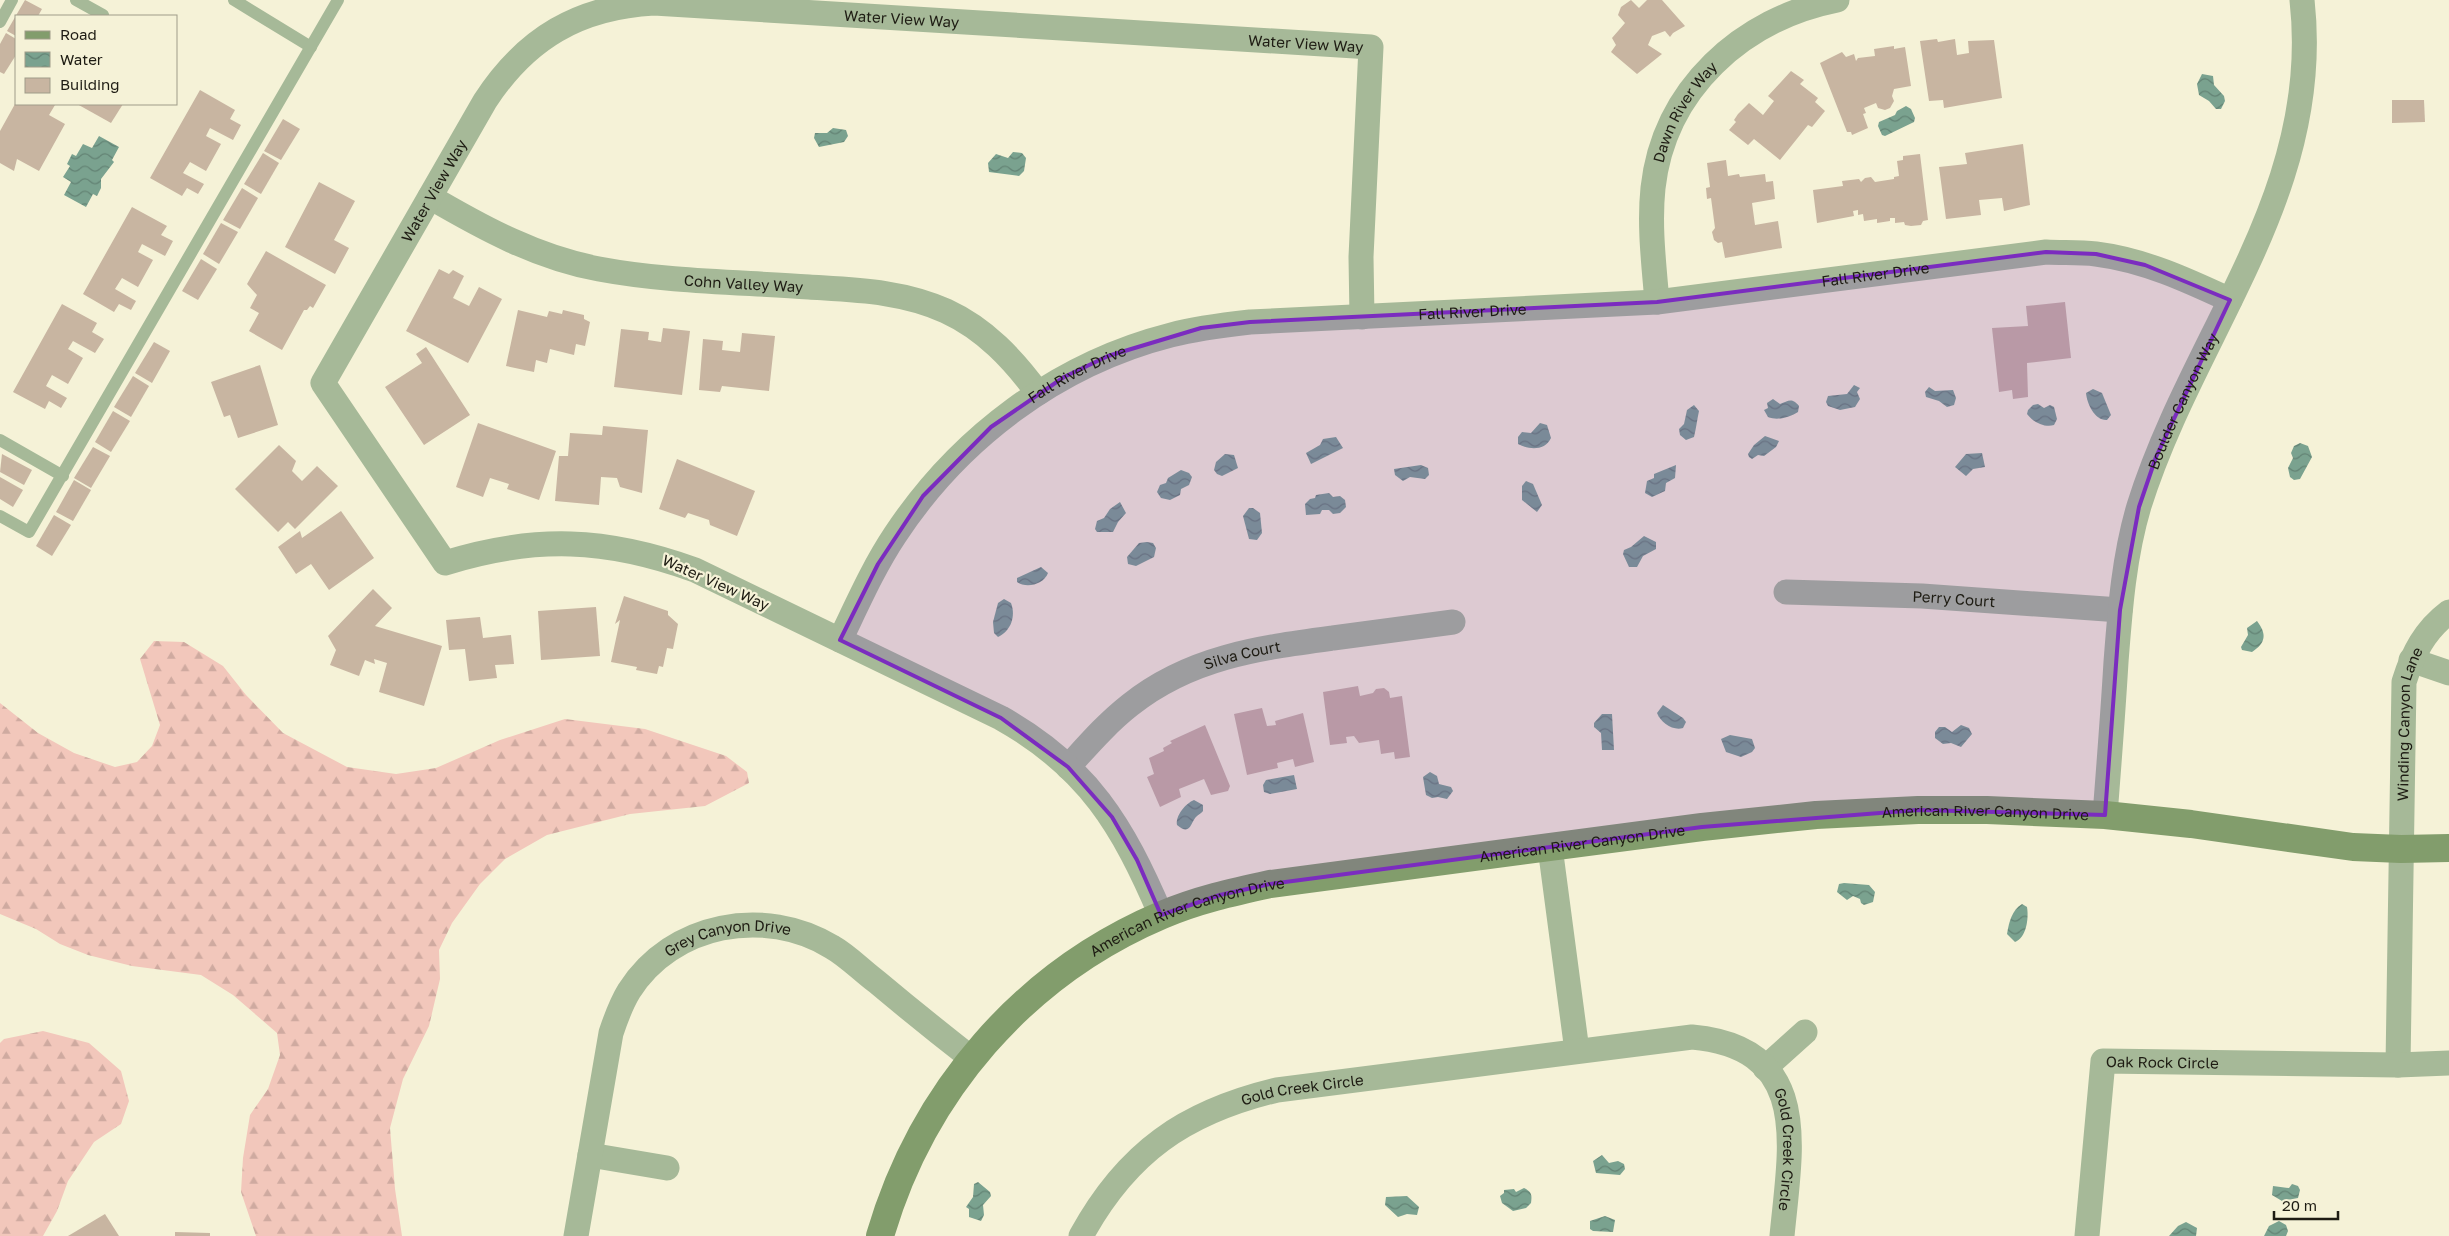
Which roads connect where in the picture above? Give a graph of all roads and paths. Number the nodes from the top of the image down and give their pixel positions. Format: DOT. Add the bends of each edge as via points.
graph roads {
  1 [pos="12,0"];
  2 [pos="76,0"];
  3 [pos="234,0"];
  4 [pos="338,0"];
  5 [pos="1837,0"];
  6 [pos="2302,0"];
  7 [pos="103,15"];
  8 [pos="0,22"];
  9 [pos="310,47"];
  10 [pos="430,197"];
  11 [pos="2230,300"];
  12 [pos="1657,302"];
  13 [pos="1362,316"];
  14 [pos="1038,392"];
  15 [pos="0,440"];
  16 [pos="63,476"];
  17 [pos="0,516"];
  18 [pos="1786,592"];
  19 [pos="2120,610"];
  20 [pos="2449,612"];
  21 [pos="1453,622"];
  22 [pos="840,640"];
  23 [pos="2411,660"];
  24 [pos="2449,673"];
  25 [pos="1068,767"];
  26 [pos="2105,815"];
  27 [pos="1550,847"];
  28 [pos="2449,848"];
  29 [pos="2401,849"];
  30 [pos="1161,916"];
  31 [pos="1805,1032"];
  32 [pos="1577,1051"];
  33 [pos="971,1058"];
  34 [pos="2449,1063"];
  35 [pos="2398,1065"];
  36 [pos="1765,1068"];
  37 [pos="590,1155"];
  38 [pos="667,1168"];
  39 [pos="576,1236"];
  40 [pos="880,1236"];
  41 [pos="1081,1236"];
  42 [pos="1782,1236"];
  43 [pos="2087,1236"];
  1 -- 8 [label="lane"];
  2 -- 7 [label="lane"];
  3 -- 9 [label="lane"];
  4 -- 9 [label="lane"];
  5 -- 12 [label="street, Dawn River Way" via="1786,14 1733,46 1701,78 1675,117 1663,145 1653,190 1651,221"];
  6 -- 11 [label="street, Boulder Canyon Way" via="2304,54 2301,100 2292,146 2268,218"];
  9 -- 16 [label="lane"];
  10 -- 13 [label="street, Water View Way" via="496,84 523,54 574,20 633,4 1371,47 1361,257"];
  10 -- 14 [label="street, Cohn Valley Way" via="512,242 597,269 642,276 873,291 918,300 974,327 1009,357"];
  10 -- 22 [label="street, Water View Way" via="323,383 445,563 502,548 555,543 627,549 695,570"];
  11 -- 12 [label="street, Fall River Drive" via="2145,265 2096,254 2046,252"];
  11 -- 19 [label="street, Boulder Canyon Way" via="2156,457 2139,507 2127,558"];
  12 -- 13 [label="street, Fall River Drive"];
  13 -- 14 [label="street, Fall River Drive" via="1250,322 1170,335 1108,356"];
  14 -- 22 [label="street, Fall River Drive" via="991,427 922,496 878,564"];
  15 -- 16 [label="lane"];
  16 -- 17 [label="lane" via="30,532"];
  18 -- 19 [label="street, Perry Court" via="1922,596"];
  19 -- 26 [label="street, Boulder Canyon Way"];
  20 -- 23 [label="street, Winding Canyon Lane" via="2426,633"];
  21 -- 25 [label="street, Silva Court" via="1272,646 1198,666 1170,679 1132,704 1108,724"];
  22 -- 25 [label="street, Water View Way" via="1000,718 1043,745"];
  23 -- 24 [label="street"];
  23 -- 29 [label="street, Winding Canyon Lane" via="2404,682 2403,700"];
  25 -- 30 [label="street, Water View Way" via="1112,817 1137,860"];
  26 -- 27 [label="main road, American River Canyon Drive" via="1958,810 1816,815 1702,826"];
  26 -- 29 [label="main road, American River Canyon Drive" via="2353,847"];
  27 -- 30 [label="main road, American River Canyon Drive" via="1270,884 1220,895"];
  27 -- 32 [label="street"];
  28 -- 29 [label="main road, American River Canyon Drive"];
  29 -- 35 [label="street"];
  30 -- 33 [label="main road, American River Canyon Drive" via="1117,936 1074,963 1033,994"];
  31 -- 36 [label="street, Gold Creek Circle"];
  32 -- 36 [label="street, Gold Creek Circle" via="1692,1036 1726,1042 1754,1057"];
  32 -- 41 [label="street, Gold Creek Circle" via="1277,1090 1240,1099 1206,1113 1158,1142 1129,1167 1105,1196"];
  33 -- 37 [label="street, Grey Canyon Drive" via="833,947 791,929 761,924 722,927 686,939 660,956 639,978 622,1004 611,1033"];
  33 -- 40 [label="main road, American River Canyon Drive" via="943,1097 909,1156"];
  34 -- 35 [label="street, Oak Rock Circle"];
  35 -- 43 [label="street, Oak Rock Circle" via="2103,1061"];
  36 -- 42 [label="street, Gold Creek Circle" via="1782,1094 1790,1123"];
  37 -- 38 [label="street"];
  37 -- 39 [label="street, Grey Canyon Drive"];
}
